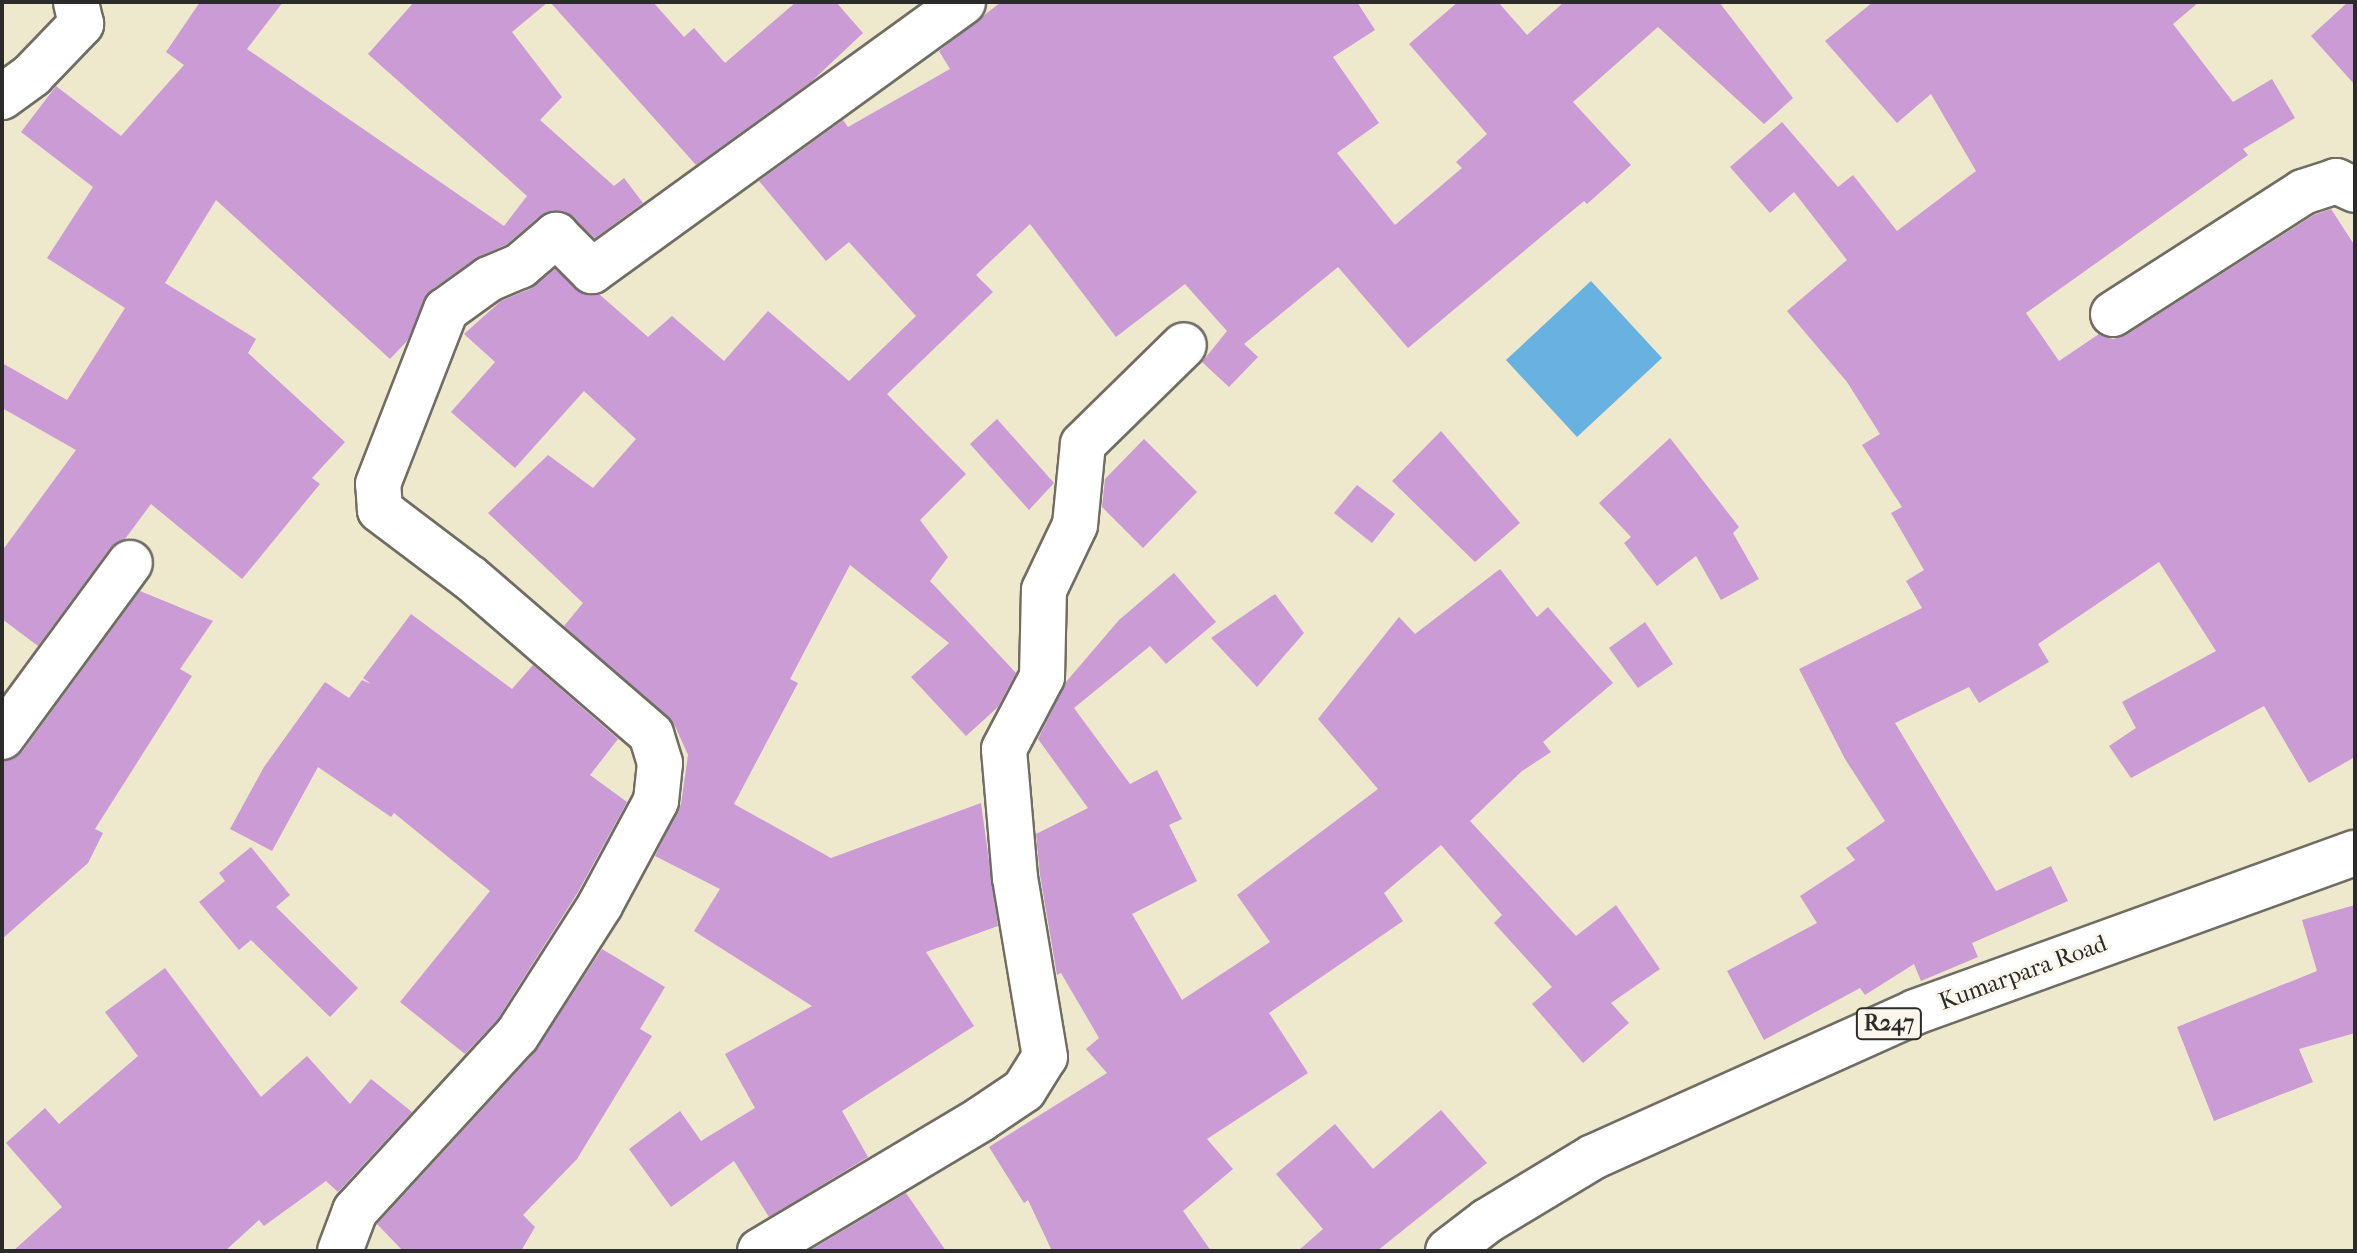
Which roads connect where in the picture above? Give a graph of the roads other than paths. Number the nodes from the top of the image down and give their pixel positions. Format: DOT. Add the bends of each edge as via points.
graph roads {
  1 [pos="76,2"];
  2 [pos="963,2"];
  3 [pos="2,97"];
  4 [pos="2355,190"];
  5 [pos="2113,314"];
  6 [pos="1184,345"];
  7 [pos="130,563"];
  8 [pos="2,737"];
  9 [pos="2355,853"];
  10 [pos="340,1251"];
  11 [pos="760,1251"];
  12 [pos="1448,1251"];
  1 -- 3 [label="street" via="81,24 32,75"];
  2 -- 10 [label="street" via="592,271 556,235 520,266 489,279 446,310 378,484 380,510 470,578 651,734 660,763 656,801 600,905 517,1035 355,1211"];
  4 -- 5 [label="street" via="2336,181 2303,192"];
  6 -- 11 [label="street" via="1083,444 1075,525 1044,590 1042,677 1004,749 1015,878 1045,1057 1024,1090"];
  7 -- 8 [label="street"];
  9 -- 12 [label="street, Kumarpara Road / R247" via="1915,1012 1593,1157"];
}
